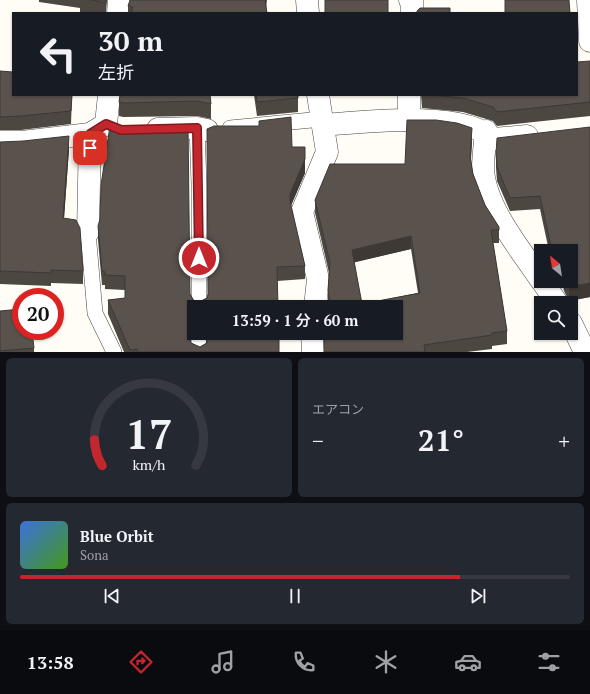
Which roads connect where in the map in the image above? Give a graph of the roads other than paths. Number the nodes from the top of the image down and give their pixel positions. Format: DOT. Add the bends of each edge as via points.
graph roads {
  1 [pos="119,0"];
  2 [pos="307,0"];
  3 [pos="410,0"];
  4 [pos="588,0"];
  5 [pos="118,12"];
  6 [pos="308,12"];
  7 [pos="412,12"];
  8 [pos="590,40"];
  9 [pos="109,96"];
  10 [pos="318,96"];
  11 [pos="410,96"];
  12 [pos="409,121"];
  13 [pos="322,122"];
  14 [pos="98,129"];
  15 [pos="202,129"];
  16 [pos="486,131"];
  17 [pos="548,134"];
  18 [pos="0,142"];
  19 [pos="88,232"];
  20 [pos="534,269"];
  21 [pos="199,300"];
  22 [pos="316,300"];
  23 [pos="578,338"];
  24 [pos="198,340"];
  25 [pos="313,340"];
  26 [pos="114,352"];
  27 [pos="199,352"];
  28 [pos="314,352"];
  29 [pos="585,352"];
  1 -- 5 [label="street"];
  2 -- 6 [label="street"];
  3 -- 7 [label="street"];
  4 -- 8 [label="street"];
  9 -- 14 [label="street"];
  10 -- 13 [label="street"];
  11 -- 12 [label="street"];
  12 -- 13 [label="street"];
  12 -- 16 [label="street" via="449,123"];
  13 -- 15 [label="lane"];
  13 -- 22 [label="street" via="327,152 302,212 318,279"];
  14 -- 15 [label="street"];
  14 -- 18 [label="street" via="22,142"];
  14 -- 19 [label="street"];
  15 -- 21 [label="lane" via="199,184"];
  16 -- 17 [label="street" via="493,139"];
  16 -- 20 [label="street" via="483,169 492,202"];
  19 -- 26 [label="lane" via="95,313"];
  23 -- 29 [label="street"];
  24 -- 27 [label="lane"];
  25 -- 28 [label="street"];
}
